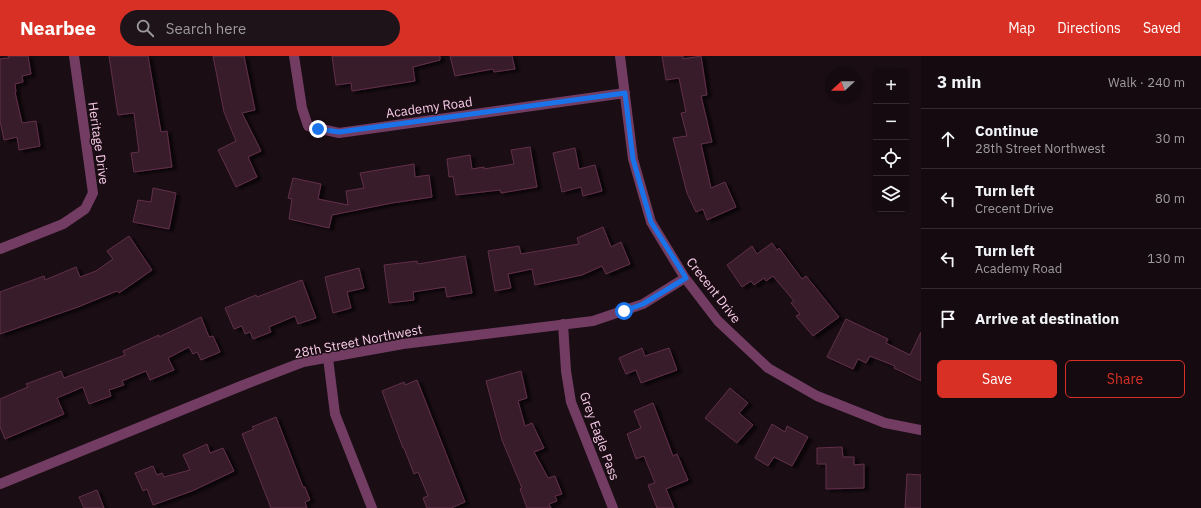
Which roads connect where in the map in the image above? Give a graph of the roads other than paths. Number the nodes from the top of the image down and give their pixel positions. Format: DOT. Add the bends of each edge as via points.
graph roads {
  1 [pos="74,56"];
  2 [pos="294,56"];
  3 [pos="620,56"];
  4 [pos="625,93"];
  5 [pos="0,249"];
  6 [pos="686,278"];
  7 [pos="563,324"];
  8 [pos="328,358"];
  9 [pos="921,430"];
  10 [pos="0,484"];
  11 [pos="372,508"];
  12 [pos="613,508"];
  1 -- 5 [label="street, Heritage Drive" via="93,193 85,208 64,224"];
  2 -- 4 [label="street, Academy Road" via="302,108 308,126 339,132"];
  3 -- 4 [label="street, Crecent Drive"];
  4 -- 6 [label="street, Crecent Drive" via="633,159 651,222"];
  6 -- 7 [label="street, 28th Street Northwest" via="643,304 593,321"];
  6 -- 9 [label="street, Crecent Drive" via="718,320 768,368 817,396 885,423"];
  7 -- 8 [label="street, 28th Street Northwest" via="404,344"];
  7 -- 12 [label="street, Grey Eagle Pass" via="571,402"];
  8 -- 10 [label="street, 28th Street Northwest" via="303,362"];
  8 -- 11 [label="street" via="335,414"];
}
